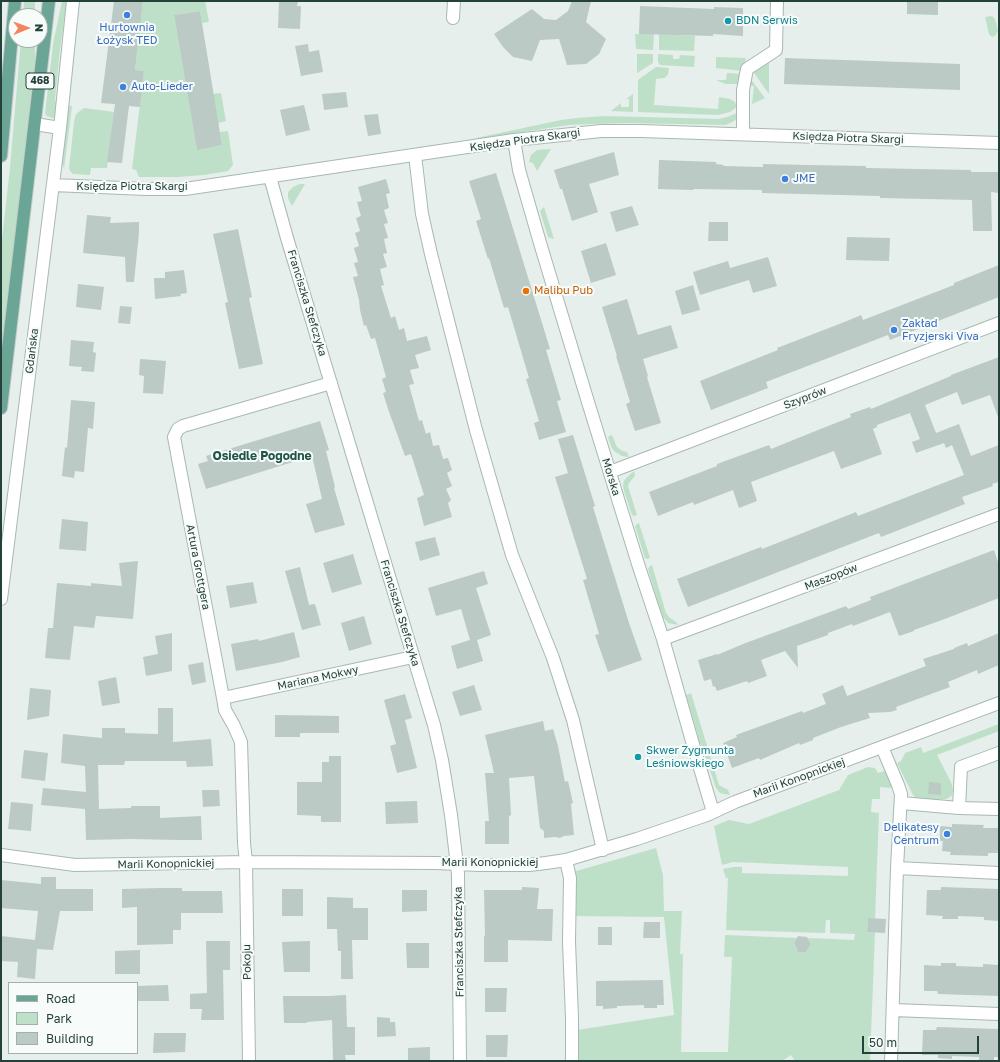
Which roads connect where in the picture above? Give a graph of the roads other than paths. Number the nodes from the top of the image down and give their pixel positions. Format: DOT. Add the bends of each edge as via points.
graph roads {
  1 [pos="15,1"];
  2 [pos="49,1"];
  3 [pos="73,1"];
  4 [pos="454,1"];
  5 [pos="777,1"];
  6 [pos="453,18"];
  7 [pos="35,124"];
  8 [pos="60,128"];
  9 [pos="743,134"];
  10 [pos="514,140"];
  11 [pos="999,143"];
  12 [pos="415,155"];
  13 [pos="1,156"];
  14 [pos="270,177"];
  15 [pos="53,185"];
  16 [pos="999,323"];
  17 [pos="331,383"];
  18 [pos="1,408"];
  19 [pos="610,472"];
  20 [pos="999,514"];
  21 [pos="1,599"];
  22 [pos="663,639"];
  23 [pos="413,657"];
  24 [pos="223,698"];
  25 [pos="999,703"];
  26 [pos="882,747"];
  27 [pos="999,753"];
  28 [pos="901,803"];
  29 [pos="959,808"];
  30 [pos="999,809"];
  31 [pos="713,812"];
  32 [pos="603,850"];
  33 [pos="1,854"];
  34 [pos="566,860"];
  35 [pos="246,862"];
  36 [pos="458,865"];
  37 [pos="897,868"];
  38 [pos="999,873"];
  39 [pos="893,1010"];
  40 [pos="999,1014"];
  41 [pos="249,1061"];
  42 [pos="460,1061"];
  43 [pos="572,1061"];
  44 [pos="891,1061"];
  1 -- 13 [label="main road"];
  2 -- 7 [label="main road, 468"];
  3 -- 8 [label="street, Gdańska"];
  4 -- 6 [label="street"];
  5 -- 9 [label="street" via="776,50 747,69 743,90"];
  7 -- 8 [label="street"];
  7 -- 18 [label="main road, 468"];
  8 -- 15 [label="street, Gdańska"];
  9 -- 10 [label="street, Księdza Piotra Skargi" via="601,130"];
  9 -- 11 [label="street, Księdza Piotra Skargi"];
  10 -- 12 [label="street, Księdza Piotra Skargi"];
  10 -- 19 [label="street, Morska" via="519,170"];
  12 -- 14 [label="street, Księdza Piotra Skargi"];
  12 -- 32 [label="street" via="423,220 476,430 512,555 553,658 573,720"];
  14 -- 15 [label="street, Księdza Piotra Skargi" via="185,189"];
  14 -- 17 [label="street, Franciszka Stefczyka"];
  15 -- 21 [label="street, Gdańska"];
  16 -- 19 [label="street, Szyprów"];
  17 -- 23 [label="street, Franciszka Stefczyka"];
  17 -- 24 [label="street, Artura Grottgera" via="183,426 174,437"];
  19 -- 22 [label="street, Morska"];
  20 -- 22 [label="street, Maszopów"];
  22 -- 31 [label="street, Morska"];
  23 -- 24 [label="street, Mariana Mokwy"];
  23 -- 36 [label="street, Franciszka Stefczyka" via="434,724 442,760"];
  24 -- 35 [label="street, Artura Grottgera" via="225,710 241,742"];
  25 -- 26 [label="street, Marii Konopnickiej"];
  26 -- 28 [label="street" via="898,785"];
  26 -- 31 [label="street, Marii Konopnickiej"];
  27 -- 29 [label="street" via="961,767"];
  28 -- 29 [label="street"];
  28 -- 37 [label="street"];
  29 -- 30 [label="street"];
  31 -- 32 [label="street, Marii Konopnickiej"];
  32 -- 34 [label="street, Marii Konopnickiej"];
  33 -- 35 [label="street, Marii Konopnickiej" via="75,865"];
  34 -- 36 [label="street, Marii Konopnickiej" via="529,865"];
  34 -- 43 [label="street" via="570,878"];
  35 -- 36 [label="street, Marii Konopnickiej"];
  35 -- 41 [label="street, Pokoju"];
  36 -- 42 [label="street, Franciszka Stefczyka"];
  37 -- 38 [label="street"];
  37 -- 39 [label="street"];
  39 -- 40 [label="street"];
  39 -- 44 [label="street"];
}
